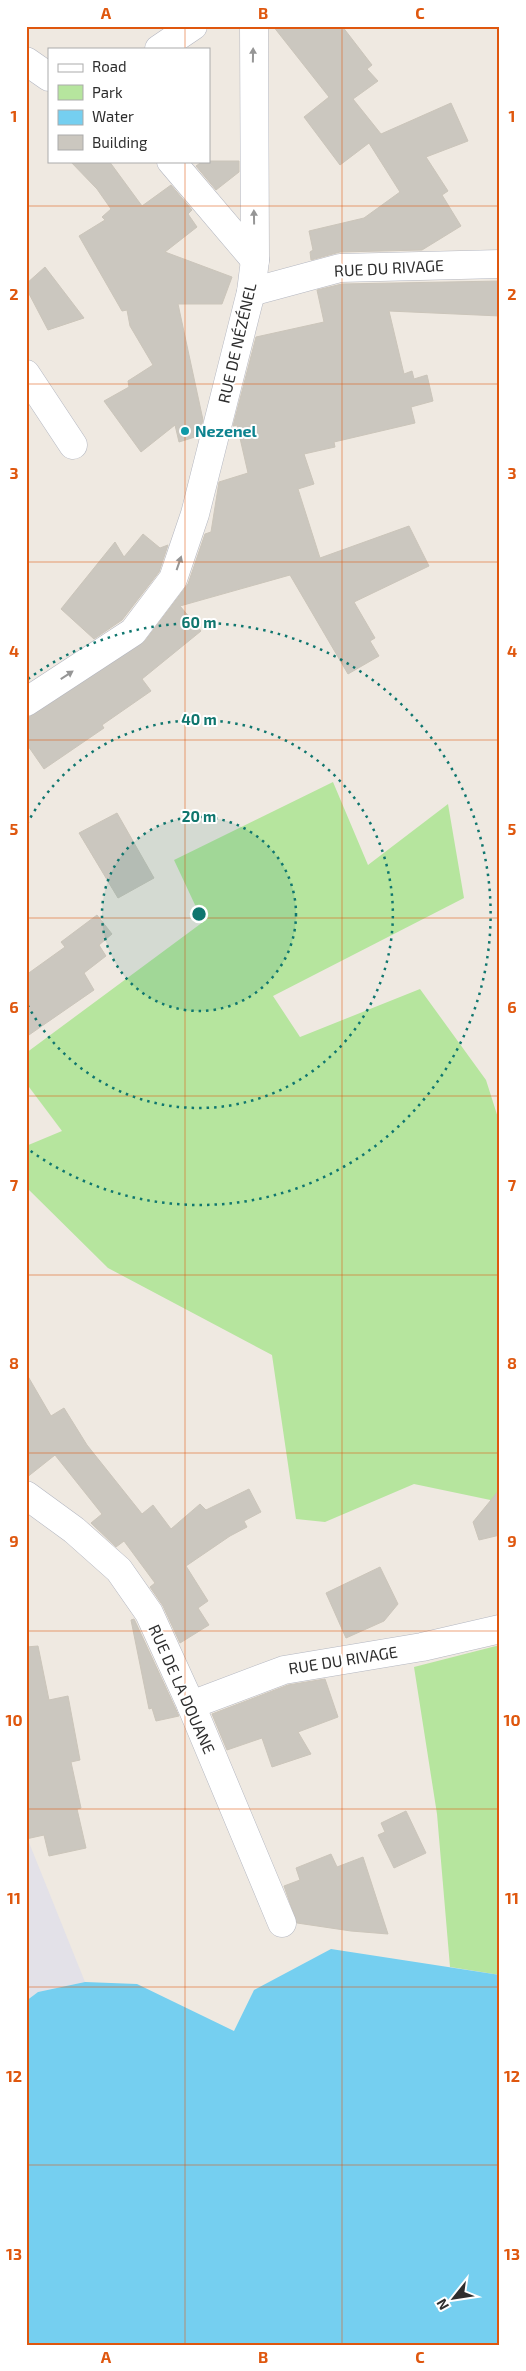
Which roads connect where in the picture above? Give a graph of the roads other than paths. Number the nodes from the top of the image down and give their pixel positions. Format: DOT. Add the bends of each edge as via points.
graph roads {
  1 [pos="193,26"];
  2 [pos="254,26"];
  3 [pos="160,48"];
  4 [pos="26,61"];
  5 [pos="48,76"];
  6 [pos="172,162"];
  7 [pos="255,260"];
  8 [pos="500,264"];
  9 [pos="251,292"];
  10 [pos="26,374"];
  11 [pos="73,445"];
  12 [pos="26,702"];
  13 [pos="26,1495"];
  14 [pos="500,1629"];
  15 [pos="191,1705"];
  16 [pos="282,1923"];
  1 -- 3 [label="street"];
  7 -- 2 [label="street, RUE DE NÉZÉNEL, one-way"];
  4 -- 5 [label="street"];
  6 -- 7 [label="street"];
  7 -- 9 [label="street, RUE DE NÉZÉNEL"];
  8 -- 9 [label="street, RUE DU RIVAGE" via="340,268"];
  12 -- 9 [label="street, RUE DE NÉZÉNEL, one-way" via="133,632 173,579 195,514"];
  10 -- 11 [label="street"];
  13 -- 15 [label="street, RUE DE LA DOUANE" via="74,1530 119,1570 149,1613"];
  14 -- 15 [label="street, RUE DU RIVAGE" via="422,1647 284,1670"];
  15 -- 16 [label="street, RUE DE LA DOUANE"];
}
